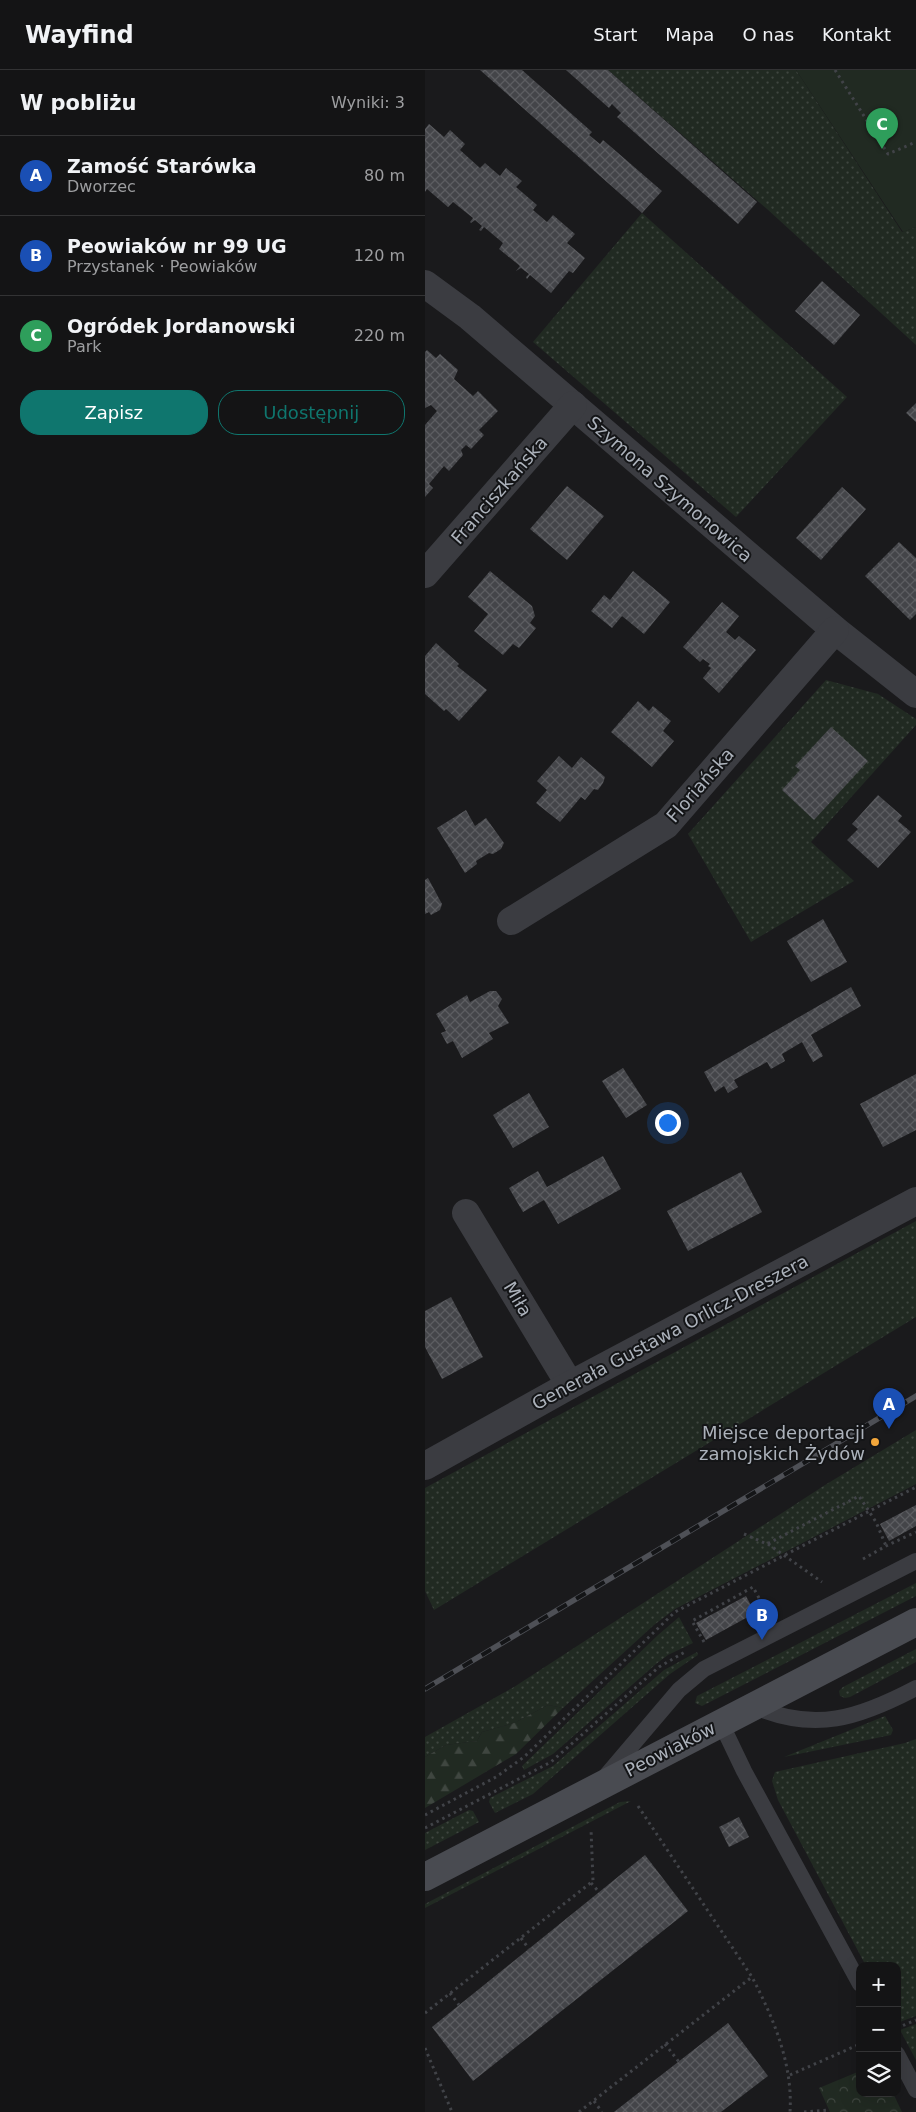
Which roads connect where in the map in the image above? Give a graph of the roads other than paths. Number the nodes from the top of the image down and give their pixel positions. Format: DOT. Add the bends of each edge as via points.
graph roads {
  1 [pos="425,284"];
  2 [pos="573,405"];
  3 [pos="425,574"];
  4 [pos="835,630"];
  5 [pos="916,694"];
  6 [pos="511,921"];
  7 [pos="916,1201"];
  8 [pos="466,1213"];
  9 [pos="570,1385"];
  10 [pos="425,1466"];
  11 [pos="916,1562"];
  12 [pos="916,1622"];
  13 [pos="916,1688"];
  14 [pos="753,1706"];
  15 [pos="721,1723"];
  16 [pos="596,1787"];
  17 [pos="425,1877"];
  18 [pos="856,1977"];
  19 [pos="901,2062"];
  20 [pos="916,2090"];
  1 -- 2 [label="street, Szymona Szymonowica" via="470,316"];
  2 -- 3 [label="street, Franciszkańska"];
  2 -- 4 [label="street, Szymona Szymonowica"];
  4 -- 5 [label="street, Szymona Szymonowica"];
  4 -- 6 [label="street, Floriańska" via="666,825"];
  7 -- 9 [label="street, Generała Gustawa Orlicz-Dreszera"];
  8 -- 9 [label="street, Miła"];
  9 -- 10 [label="street, Generała Gustawa Orlicz-Dreszera"];
  11 -- 16 [label="lane" via="704,1669 679,1690"];
  12 -- 14 [label="street, Peowiaków"];
  13 -- 14 [label="lane" via="873,1708 817,1721 775,1716"];
  14 -- 15 [label="street, Peowiaków"];
  15 -- 16 [label="street, Peowiaków"];
  15 -- 18 [label="lane"];
  16 -- 17 [label="street, Peowiaków"];
  19 -- 20 [label="lane"];
}
